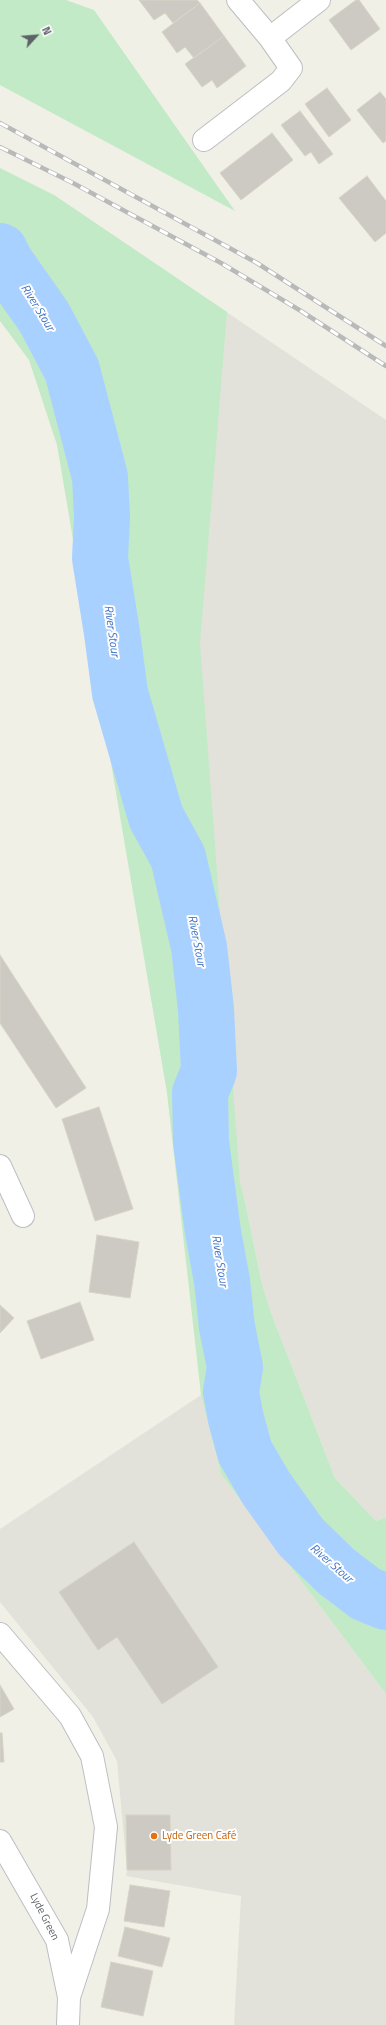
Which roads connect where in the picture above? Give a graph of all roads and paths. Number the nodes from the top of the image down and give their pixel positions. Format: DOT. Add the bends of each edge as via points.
graph roads {
  1 [pos="238,0"];
  2 [pos="318,0"];
  3 [pos="270,38"];
  4 [pos="204,140"];
  5 [pos="0,1166"];
  6 [pos="22,1216"];
  7 [pos="0,1634"];
  8 [pos="0,1841"];
  9 [pos="69,1997"];
  10 [pos="68,2025"];
  1 -- 3 [label="street"];
  2 -- 3 [label="street"];
  3 -- 4 [label="street" via="292,68 281,81"];
  5 -- 6 [label="street"];
  7 -- 9 [label="street" via="70,1716 92,1756 106,1826 98,1909"];
  8 -- 9 [label="street, Lyde Green" via="57,1940"];
  9 -- 10 [label="street, Lyde Green"];
}
